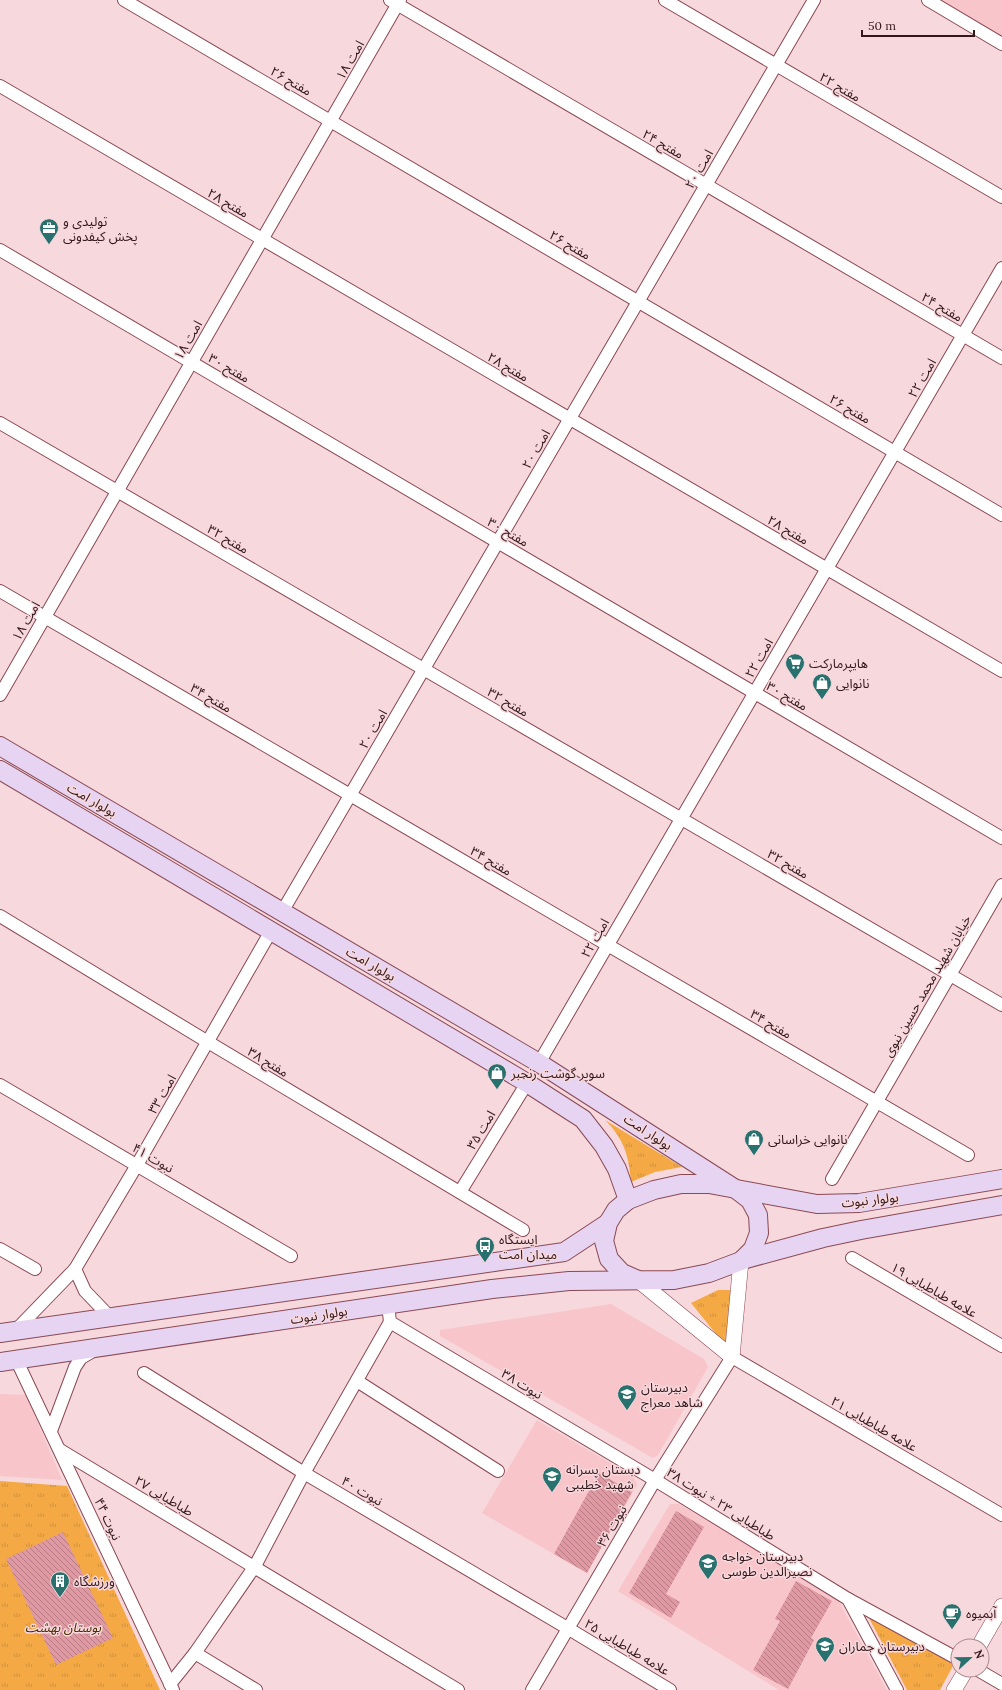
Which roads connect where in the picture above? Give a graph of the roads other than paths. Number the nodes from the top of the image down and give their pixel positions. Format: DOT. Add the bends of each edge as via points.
graph roads {
  1 [pos="124,0"];
  2 [pos="665,0"];
  3 [pos="814,0"];
  4 [pos="928,0"];
  5 [pos="396,1"];
  6 [pos="1002,44"];
  7 [pos="776,65"];
  8 [pos="0,86"];
  9 [pos="330,121"];
  10 [pos="706,185"];
  11 [pos="1002,197"];
  12 [pos="262,239"];
  13 [pos="0,250"];
  14 [pos="1002,268"];
  15 [pos="638,302"];
  16 [pos="963,335"];
  17 [pos="1002,358"];
  18 [pos="192,362"];
  19 [pos="570,419"];
  20 [pos="0,423"];
  21 [pos="895,452"];
  22 [pos="117,491"];
  23 [pos="1002,515"];
  24 [pos="498,542"];
  25 [pos="827,569"];
  26 [pos="0,591"];
  27 [pos="45,617"];
  28 [pos="424,669"];
  29 [pos="1002,671"];
  30 [pos="755,693"];
  31 [pos="0,695"];
  32 [pos="0,746"];
  33 [pos="0,770"];
  34 [pos="350,795"];
  35 [pos="681,819"];
  36 [pos="1002,838"];
  37 [pos="1002,884"];
  38 [pos="282,912"];
  39 [pos="0,916"];
  40 [pos="271,931"];
  41 [pos="608,945"];
  42 [pos="950,975"];
  43 [pos="1002,1005"];
  44 [pos="208,1042"];
  45 [pos="539,1063"];
  46 [pos="527,1083"];
  47 [pos="0,1085"];
  48 [pos="876,1102"];
  49 [pos="968,1155"];
  50 [pos="137,1165"];
  51 [pos="832,1179"];
  52 [pos="1002,1179"];
  53 [pos="737,1190"];
  54 [pos="460,1192"];
  55 [pos="628,1200"];
  56 [pos="1002,1205"];
  57 [pos="608,1223"];
  58 [pos="523,1230"];
  59 [pos="0,1249"];
  60 [pos="291,1256"];
  61 [pos="852,1258"];
  62 [pos="741,1261"];
  63 [pos="35,1268"];
  64 [pos="75,1269"];
  65 [pos="639,1280"];
  66 [pos="388,1304"];
  67 [pos="109,1316"];
  68 [pos="390,1322"];
  69 [pos="8,1332"];
  70 [pos="1002,1346"];
  71 [pos="98,1348"];
  72 [pos="732,1357"];
  73 [pos="8,1361"];
  74 [pos="144,1374"];
  75 [pos="357,1381"];
  76 [pos="51,1431"];
  77 [pos="60,1450"];
  78 [pos="498,1471"];
  79 [pos="304,1473"];
  80 [pos="655,1480"];
  81 [pos="1002,1515"];
  82 [pos="255,1566"];
  83 [pos="848,1599"];
  84 [pos="1002,1606"];
  85 [pos="569,1629"];
  86 [pos="984,1638"];
  87 [pos="195,1653"];
  88 [pos="950,1654"];
  89 [pos="990,1677"];
  90 [pos="961,1678"];
  91 [pos="1002,1684"];
  92 [pos="171,1687"];
  93 [pos="256,1690"];
  94 [pos="458,1690"];
  95 [pos="532,1690"];
  96 [pos="670,1690"];
  97 [pos="897,1690"];
  98 [pos="954,1690"];
  1 -- 9 [label="street, مفتح ۲۶"];
  2 -- 7 [label="street, مفتح ۲۲"];
  3 -- 7 [label="street, امت ۲۰"];
  4 -- 6 [label="street"];
  5 -- 9 [label="street, امت ۱۸"];
  5 -- 10 [label="street, مفتح ۲۴"];
  7 -- 10 [label="street, امت ۲۰"];
  7 -- 11 [label="street, مفتح ۲۲"];
  8 -- 12 [label="street, مفتح ۲۸"];
  9 -- 12 [label="street, امت ۱۸"];
  9 -- 15 [label="street, مفتح ۲۶"];
  10 -- 15 [label="street, امت ۲۰"];
  10 -- 16 [label="street, مفتح ۲۴"];
  12 -- 18 [label="street, امت ۱۸"];
  12 -- 19 [label="street, مفتح ۲۸"];
  13 -- 18 [label="street, مفتح ۳۰"];
  14 -- 16 [label="street, امت ۲۲"];
  15 -- 19 [label="street, امت ۲۰"];
  15 -- 21 [label="street, مفتح ۲۶"];
  16 -- 17 [label="street, مفتح ۲۴"];
  16 -- 21 [label="street, امت ۲۲"];
  18 -- 22 [label="street, امت ۱۸"];
  18 -- 24 [label="street, مفتح ۳۰"];
  19 -- 24 [label="street, امت ۲۰"];
  19 -- 25 [label="street, مفتح ۲۸"];
  20 -- 22 [label="street, مفتح ۳۲"];
  21 -- 23 [label="street, مفتح ۲۶"];
  21 -- 25 [label="street, امت ۲۲"];
  22 -- 27 [label="street, امت ۱۸"];
  22 -- 28 [label="street, مفتح ۳۲"];
  24 -- 28 [label="street, امت ۲۰"];
  24 -- 30 [label="street, مفتح ۳۰"];
  25 -- 29 [label="street, مفتح ۲۸"];
  25 -- 30 [label="street, امت ۲۲"];
  26 -- 27 [label="street, مفتح ۳۴"];
  27 -- 31 [label="street, امت ۱۸"];
  27 -- 34 [label="street, مفتح ۳۴"];
  28 -- 34 [label="street, امت ۲۰"];
  28 -- 35 [label="street, مفتح ۳۲"];
  30 -- 35 [label="street, امت ۲۲"];
  30 -- 36 [label="street, مفتح ۳۰"];
  32 -- 38 [label="main road, بولوار امت"];
  33 -- 40 [label="main road, بولوار امت"];
  34 -- 38 [label="street, امت ۲۰"];
  34 -- 41 [label="street, مفتح ۳۴"];
  35 -- 41 [label="street, امت ۲۲"];
  35 -- 42 [label="street, مفتح ۳۲"];
  37 -- 42 [label="street, خیابان شهید محمد حسین نبوی"];
  38 -- 45 [label="main road, بولوار امت"];
  39 -- 44 [label="street, مفتح ۳۸"];
  40 -- 44 [label="street, امت ۳۳"];
  40 -- 46 [label="main road, بولوار امت"];
  41 -- 45 [label="street, امت ۲۲"];
  41 -- 48 [label="street, مفتح ۳۴"];
  42 -- 43 [label="street, مفتح ۳۲"];
  42 -- 48 [label="street, خیابان شهید محمد حسین نبوی"];
  44 -- 50 [label="street, امت ۳۳"];
  44 -- 54 [label="street, مفتح ۳۸"];
  45 -- 53 [label="main road, بولوار امت"];
  46 -- 54 [label="street, امت ۳۵"];
  46 -- 55 [label="main road, بولوار امت" via="583,1119 604,1146 617,1169"];
  47 -- 50 [label="street, نبوت ۴۱"];
  48 -- 49 [label="street, مفتح ۳۴"];
  48 -- 51 [label="street, خیابان شهید محمد حسین نبوی"];
  50 -- 60 [label="street, نبوت ۴۱"];
  50 -- 64 [label="street, امت ۳۳"];
  52 -- 53 [label="main road, بولوار نبوت" via="859,1203 817,1204"];
  53 -- 55 [label="main road" via="709,1184 681,1184 654,1190"];
  53 -- 62 [label="main road" via="750,1200 758,1216 759,1232 753,1248"];
  54 -- 58 [label="street, مفتح ۳۸"];
  55 -- 57 [label="main road" via="616,1210"];
  56 -- 62 [label="main road, بولوار نبوت" via="823,1238"];
  57 -- 65 [label="main road" via="604,1241 610,1259 622,1273"];
  57 -- 67 [label="main road" via="564,1252"];
  59 -- 63 [label="street"];
  61 -- 70 [label="street, علامه طباطبایی ۱۹"];
  62 -- 65 [label="main road" via="709,1273 674,1280"];
  62 -- 72 [label="street"];
  64 -- 67 [label="street" via="85,1291"];
  64 -- 69 [label="street, امت ۳۳"];
  65 -- 66 [label="main road, بولوار نبوت" via="569,1281"];
  65 -- 72 [label="street"];
  66 -- 68 [label="street"];
  66 -- 71 [label="main road, بولوار نبوت"];
  67 -- 69 [label="main road"];
  68 -- 75 [label="street"];
  68 -- 80 [label="street, نبوت ۳۸"];
  71 -- 73 [label="main road, بولوار نبوت"];
  71 -- 76 [label="street" via="81,1358 75,1367"];
  72 -- 80 [label="street, نبوت ۳۶"];
  72 -- 81 [label="street, علامه طباطبایی ۲۱"];
  73 -- 76 [label="street, نبوت ۴۴"];
  74 -- 79 [label="street, نبوت ۴۰"];
  75 -- 78 [label="street"];
  75 -- 79 [label="street"];
  76 -- 77 [label="street, نبوت ۴۴"];
  77 -- 82 [label="street, طباطبایی ۲۷"];
  77 -- 92 [label="street, نبوت ۴۴"];
  79 -- 82 [label="street"];
  79 -- 85 [label="street, نبوت ۴۰"];
  80 -- 83 [label="street, طباطبایی ۲۳ + نبوت ۳۸"];
  80 -- 85 [label="street, نبوت ۳۶"];
  82 -- 87 [label="street"];
  82 -- 94 [label="street, طباطبایی ۲۷"];
  83 -- 88 [label="street, طباطبایی ۲۳ + نبوت ۳۸"];
  83 -- 97 [label="street"];
  84 -- 86 [label="street"];
  85 -- 95 [label="street, نبوت ۳۶"];
  85 -- 96 [label="street, علامه طباطبایی ۲۵"];
  87 -- 92 [label="street"];
  87 -- 93 [label="street"];
  89 -- 91 [label="street"];
  90 -- 98 [label="street"];
}
